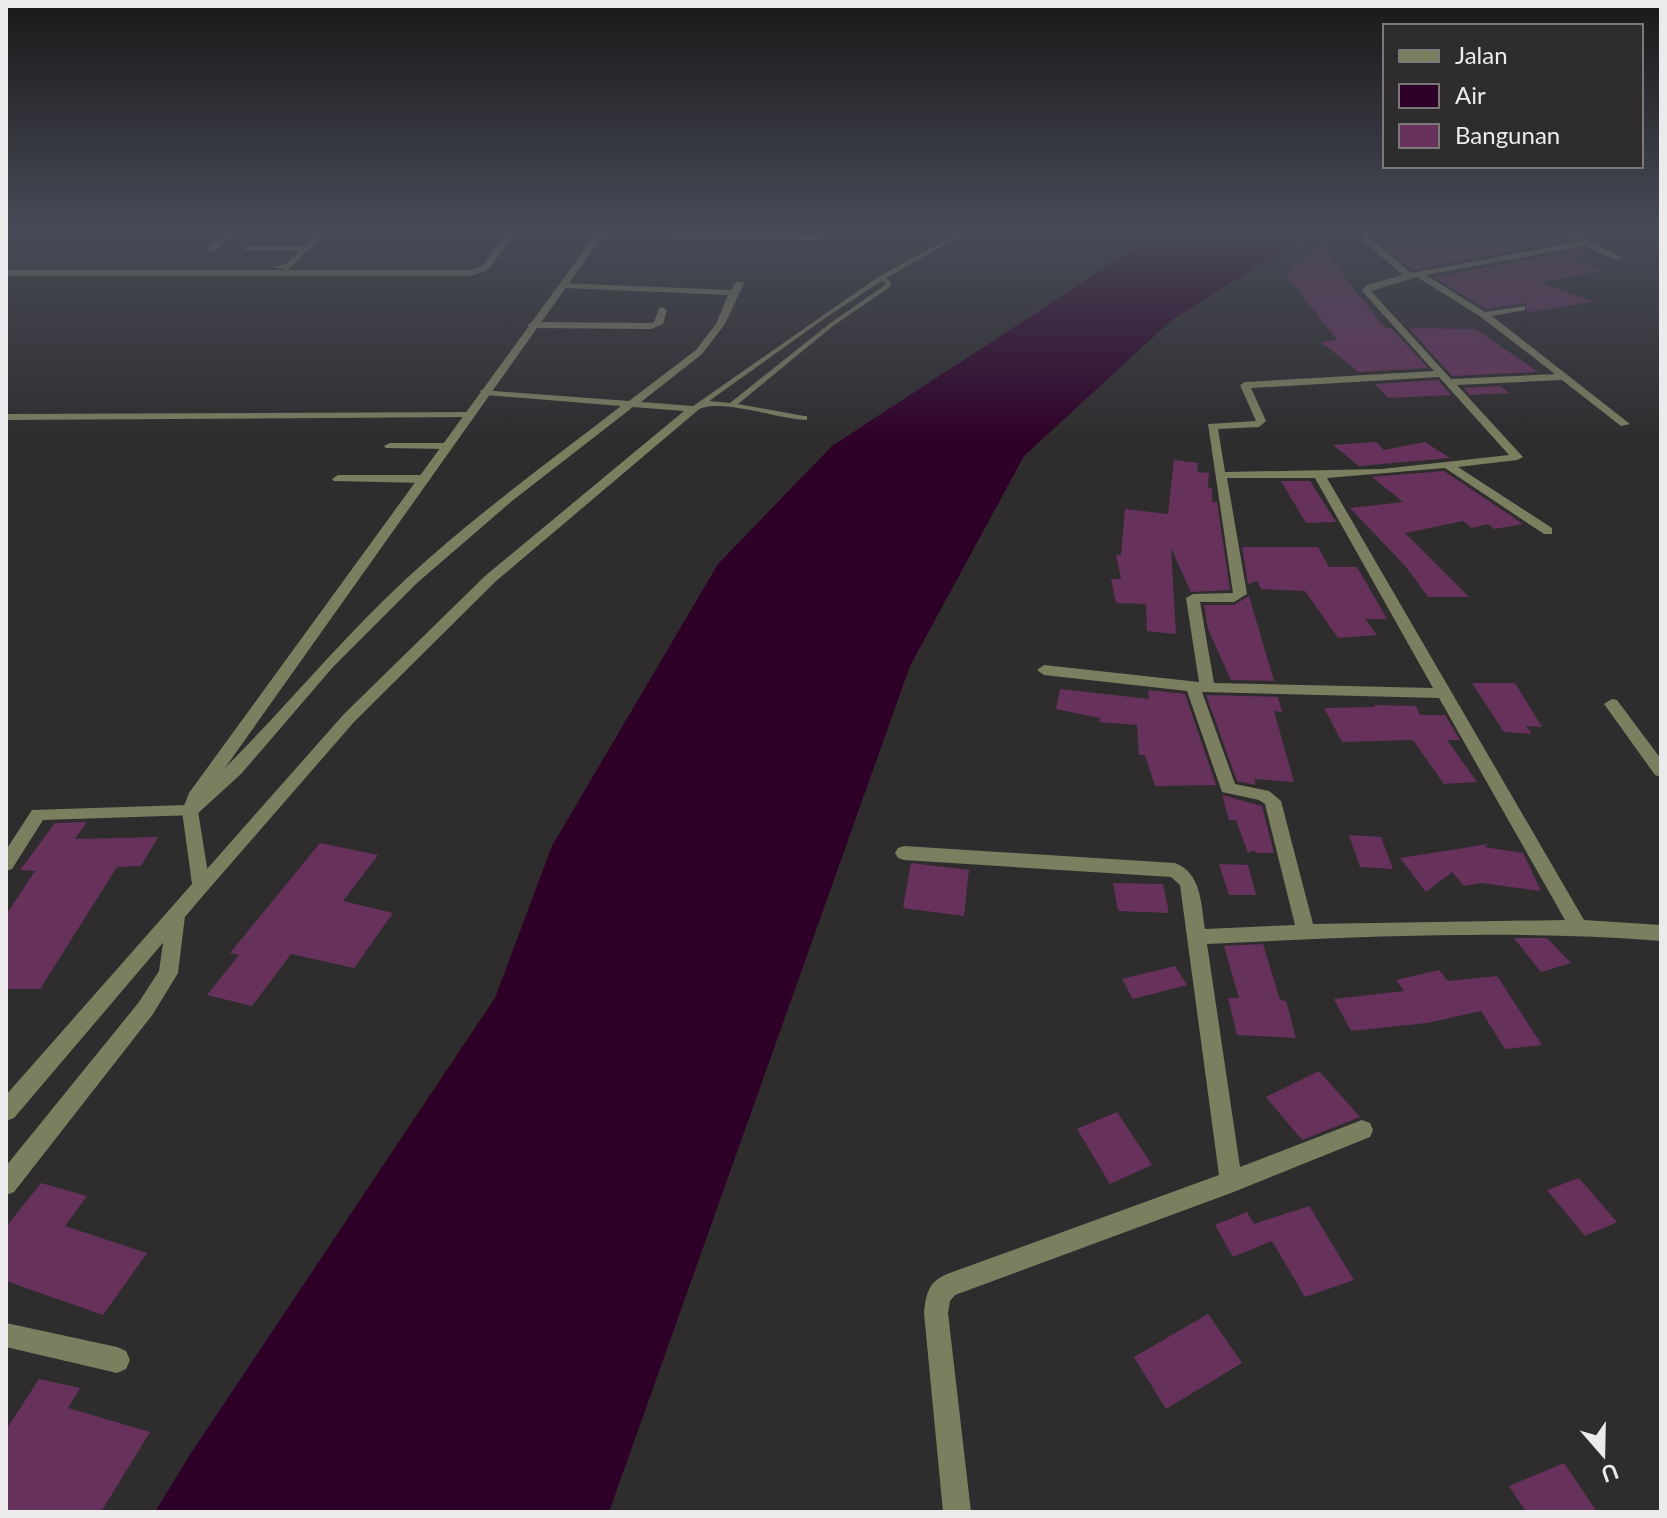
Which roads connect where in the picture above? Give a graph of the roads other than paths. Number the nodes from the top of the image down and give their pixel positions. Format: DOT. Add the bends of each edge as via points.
graph roads {
  1 [pos="551,302"];
  2 [pos="729,302"];
  3 [pos="841,302"];
  4 [pos="865,302"];
  5 [pos="1376,302"];
  6 [pos="1461,302"];
  7 [pos="1522,308"];
  8 [pos="662,310"];
  9 [pos="1484,315"];
  10 [pos="532,325"];
  11 [pos="1565,377"];
  12 [pos="1444,378"];
  13 [pos="485,392"];
  14 [pos="630,404"];
  15 [pos="732,405"];
  16 [pos="697,406"];
  17 [pos="469,414"];
  18 [pos="6,417"];
  19 [pos="804,418"];
  20 [pos="1625,424"];
  21 [pos="390,446"];
  22 [pos="447,446"];
  23 [pos="1449,466"];
  24 [pos="1222,475"];
  25 [pos="1319,475"];
  26 [pos="338,479"];
  27 [pos="423,479"];
  28 [pos="1548,531"];
  29 [pos="1044,670"];
  30 [pos="1200,687"];
  31 [pos="1445,693"];
  32 [pos="1612,704"];
  33 [pos="1661,771"];
  34 [pos="192,819"];
  35 [pos="904,853"];
  36 [pos="6,864"];
  37 [pos="201,886"];
  38 [pos="176,916"];
  39 [pos="1579,927"];
  40 [pos="1306,932"];
  41 [pos="1661,932"];
  42 [pos="1197,937"];
  43 [pos="6,1111"];
  44 [pos="1362,1130"];
  45 [pos="1231,1182"];
  46 [pos="6,1184"];
  47 [pos="6,1335"];
  48 [pos="117,1360"];
  49 [pos="957,1512"];
  1 -- 10 [label="street"];
  2 -- 14 [label="street" via="703,348"];
  3 -- 16 [label="lane"];
  4 -- 15 [label="lane"];
  5 -- 12 [label="street"];
  6 -- 9 [label="street"];
  7 -- 9 [label="street"];
  8 -- 10 [label="street" via="658,324 651,326"];
  9 -- 11 [label="street"];
  10 -- 13 [label="street"];
  11 -- 12 [label="street"];
  11 -- 20 [label="street"];
  12 -- 23 [label="street" via="1517,457"];
  12 -- 24 [label="street" via="1245,385 1261,421 1253,426 1212,426"];
  13 -- 14 [label="street"];
  13 -- 17 [label="street"];
  14 -- 16 [label="street"];
  14 -- 34 [label="street" via="412,580 328,664"];
  15 -- 16 [label="lane"];
  15 -- 19 [label="lane"];
  16 -- 37 [label="street" via="490,579 349,718"];
  17 -- 18 [label="street"];
  17 -- 22 [label="street"];
  21 -- 22 [label="street"];
  22 -- 27 [label="street"];
  23 -- 25 [label="street"];
  23 -- 28 [label="street"];
  24 -- 25 [label="street"];
  24 -- 30 [label="street" via="1240,594 1193,598"];
  25 -- 31 [label="street"];
  26 -- 27 [label="street"];
  27 -- 34 [label="street" via="195,797"];
  29 -- 30 [label="street"];
  30 -- 31 [label="street"];
  30 -- 40 [label="street" via="1228,788 1273,801"];
  31 -- 39 [label="street"];
  32 -- 33 [label="street"];
  34 -- 36 [label="street" via="38,814"];
  34 -- 37 [label="street"];
  35 -- 42 [label="street" via="1175,870 1188,882"];
  37 -- 38 [label="street"];
  38 -- 43 [label="street"];
  38 -- 46 [label="street" via="168,973 146,1008"];
  39 -- 40 [label="street"];
  39 -- 41 [label="street"];
  40 -- 42 [label="street"];
  42 -- 45 [label="street"];
  44 -- 45 [label="street"];
  45 -- 49 [label="street" via="947,1286 938,1295"];
  47 -- 48 [label="street"];
}
